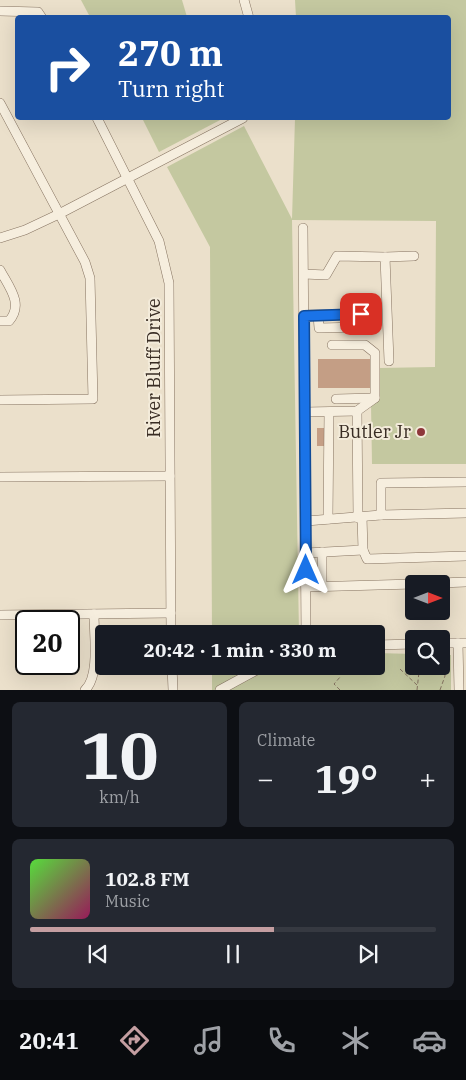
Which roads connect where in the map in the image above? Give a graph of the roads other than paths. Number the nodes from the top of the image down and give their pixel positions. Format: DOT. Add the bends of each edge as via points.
graph roads {
  1 [pos="244,0"];
  2 [pos="0,11"];
  3 [pos="40,15"];
  4 [pos="248,15"];
  5 [pos="0,103"];
  6 [pos="98,120"];
  7 [pos="239,120"];
  8 [pos="128,177"];
  9 [pos="59,214"];
  10 [pos="303,228"];
  11 [pos="0,238"];
  12 [pos="414,256"];
  13 [pos="385,257"];
  14 [pos="0,270"];
  15 [pos="304,274"];
  16 [pos="318,315"];
  17 [pos="304,316"];
  18 [pos="4,321"];
  19 [pos="332,346"];
  20 [pos="389,361"];
  21 [pos="375,398"];
  22 [pos="336,399"];
  23 [pos="0,400"];
  24 [pos="357,411"];
  25 [pos="305,412"];
  26 [pos="328,412"];
  27 [pos="170,476"];
  28 [pos="0,477"];
  29 [pos="466,482"];
  30 [pos="466,513"];
  31 [pos="381,515"];
  32 [pos="360,518"];
  33 [pos="328,519"];
  34 [pos="306,520"];
  35 [pos="363,550"];
  36 [pos="322,552"];
  37 [pos="306,553"];
  38 [pos="466,556"];
  39 [pos="466,582"];
  40 [pos="450,583"];
  41 [pos="405,584"];
  42 [pos="322,586"];
  43 [pos="306,587"];
  44 [pos="171,613"];
  45 [pos="94,614"];
  46 [pos="0,615"];
  47 [pos="171,625"];
  48 [pos="306,625"];
  49 [pos="462,643"];
  50 [pos="405,644"];
  51 [pos="385,645"];
  52 [pos="172,675"];
  53 [pos="248,675"];
  54 [pos="85,690"];
  55 [pos="173,690"];
  56 [pos="220,690"];
  57 [pos="459,690"];
  1 -- 4 [label="street"];
  2 -- 3 [label="street" via="38,12"];
  5 -- 9 [label="street"];
  6 -- 8 [label="street, River Bluff Drive"];
  7 -- 8 [label="street"];
  8 -- 9 [label="street"];
  8 -- 27 [label="street, River Bluff Drive" via="159,241 169,283"];
  9 -- 11 [label="street"];
  9 -- 23 [label="street" via="90,278 93,399"];
  10 -- 15 [label="street"];
  12 -- 13 [label="street"];
  13 -- 15 [label="street" via="336,256 326,275"];
  13 -- 20 [label="street"];
  14 -- 18 [label="street" via="17,303 16,313"];
  15 -- 17 [label="street"];
  16 -- 16 [label="street" via="361,314 361,327 319,328"];
  16 -- 17 [label="street"];
  17 -- 25 [label="street"];
  19 -- 21 [label="street" via="365,345 375,353"];
  21 -- 22 [label="street"];
  21 -- 24 [label="street"];
  24 -- 26 [label="street"];
  24 -- 32 [label="street"];
  25 -- 26 [label="street"];
  25 -- 34 [label="street"];
  26 -- 33 [label="street"];
  27 -- 28 [label="street"];
  27 -- 44 [label="street, River Bluff Drive"];
  29 -- 31 [label="street" via="381,483"];
  30 -- 31 [label="street"];
  31 -- 32 [label="street"];
  32 -- 33 [label="street"];
  32 -- 35 [label="street"];
  33 -- 34 [label="street"];
  34 -- 37 [label="street"];
  35 -- 36 [label="street"];
  35 -- 38 [label="street" via="367,559"];
  36 -- 37 [label="street"];
  36 -- 42 [label="street"];
  37 -- 43 [label="street"];
  39 -- 40 [label="street"];
  41 -- 42 [label="street"];
  42 -- 43 [label="street"];
  43 -- 48 [label="street"];
  44 -- 45 [label="street"];
  44 -- 47 [label="street, River Bluff Drive"];
  45 -- 46 [label="street"];
  45 -- 54 [label="street" via="94,674"];
  49 -- 57 [label="street"];
  50 -- 51 [label="street"];
  52 -- 55 [label="street"];
  53 -- 56 [label="street"];
}
